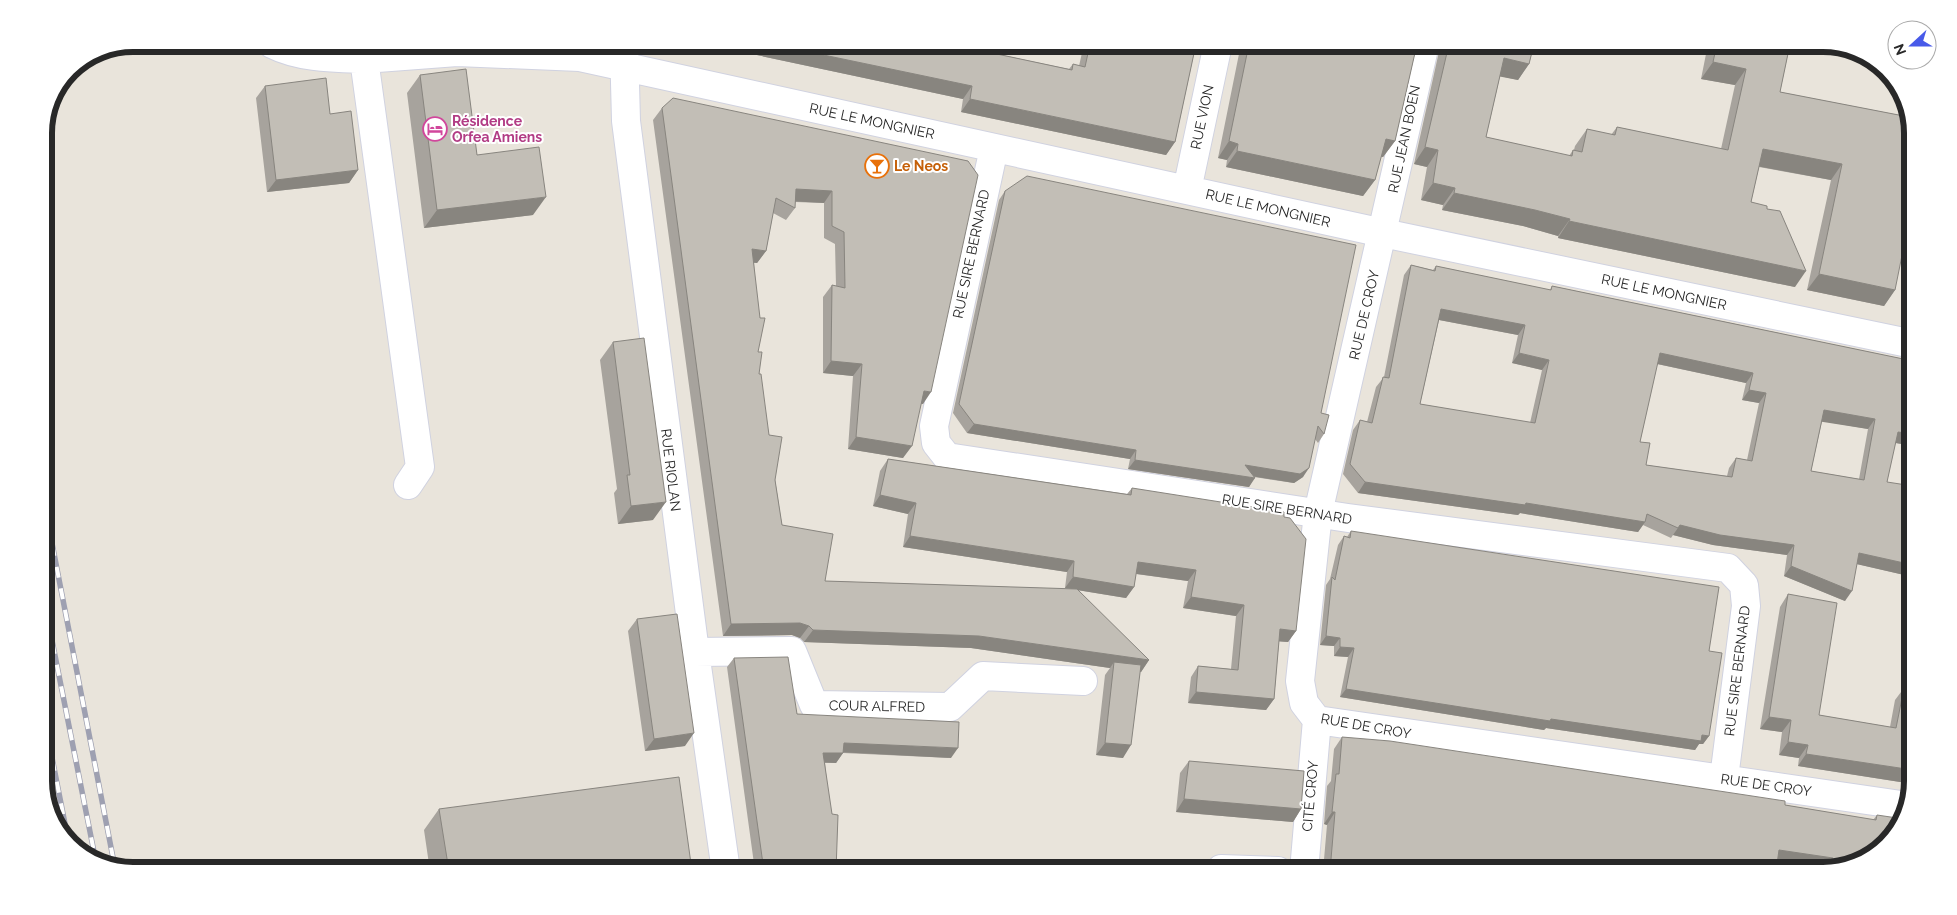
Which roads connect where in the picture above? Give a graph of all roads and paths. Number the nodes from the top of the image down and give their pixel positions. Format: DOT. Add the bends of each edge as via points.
graph roads {
  1 [pos="291,52"];
  2 [pos="1216,52"];
  3 [pos="1422,52"];
  4 [pos="624,56"];
  5 [pos="364,59"];
  6 [pos="994,148"];
  7 [pos="1187,190"];
  8 [pos="1383,233"];
  9 [pos="1904,342"];
  10 [pos="408,485"];
  11 [pos="1318,513"];
  12 [pos="695,652"];
  13 [pos="1084,681"];
  14 [pos="1317,720"];
  15 [pos="1724,778"];
  16 [pos="1900,805"];
  17 [pos="725,862"];
  18 [pos="1305,862"];
  1 -- 5 [label="street, RUE LE MONGNIER"];
  2 -- 7 [label="street, RUE VION"];
  3 -- 8 [label="street, RUE JEAN BOEN"];
  4 -- 5 [label="street, RUE LE MONGNIER" via="457,52"];
  4 -- 6 [label="street, RUE LE MONGNIER"];
  4 -- 12 [label="street, RUE RIOLAN" via="626,121"];
  5 -- 10 [label="street" via="420,467"];
  6 -- 7 [label="street, RUE LE MONGNIER"];
  6 -- 11 [label="street, RUE SIRE BERNARD" via="934,426 936,443 947,458"];
  7 -- 8 [label="street, RUE LE MONGNIER"];
  8 -- 9 [label="street, RUE LE MONGNIER"];
  8 -- 11 [label="street, RUE DE CROY"];
  11 -- 14 [label="street, RUE DE CROY" via="1300,681 1304,704"];
  11 -- 15 [label="street, RUE SIRE BERNARD" via="1728,568 1744,585 1746,606"];
  12 -- 13 [label="street, COUR ALFRED" via="792,651 814,705 950,707 983,676"];
  12 -- 17 [label="street, RUE RIOLAN"];
  14 -- 15 [label="street, RUE DE CROY"];
  14 -- 18 [label="street, CITÉ CROY"];
  15 -- 16 [label="street, RUE DE CROY"];
}
